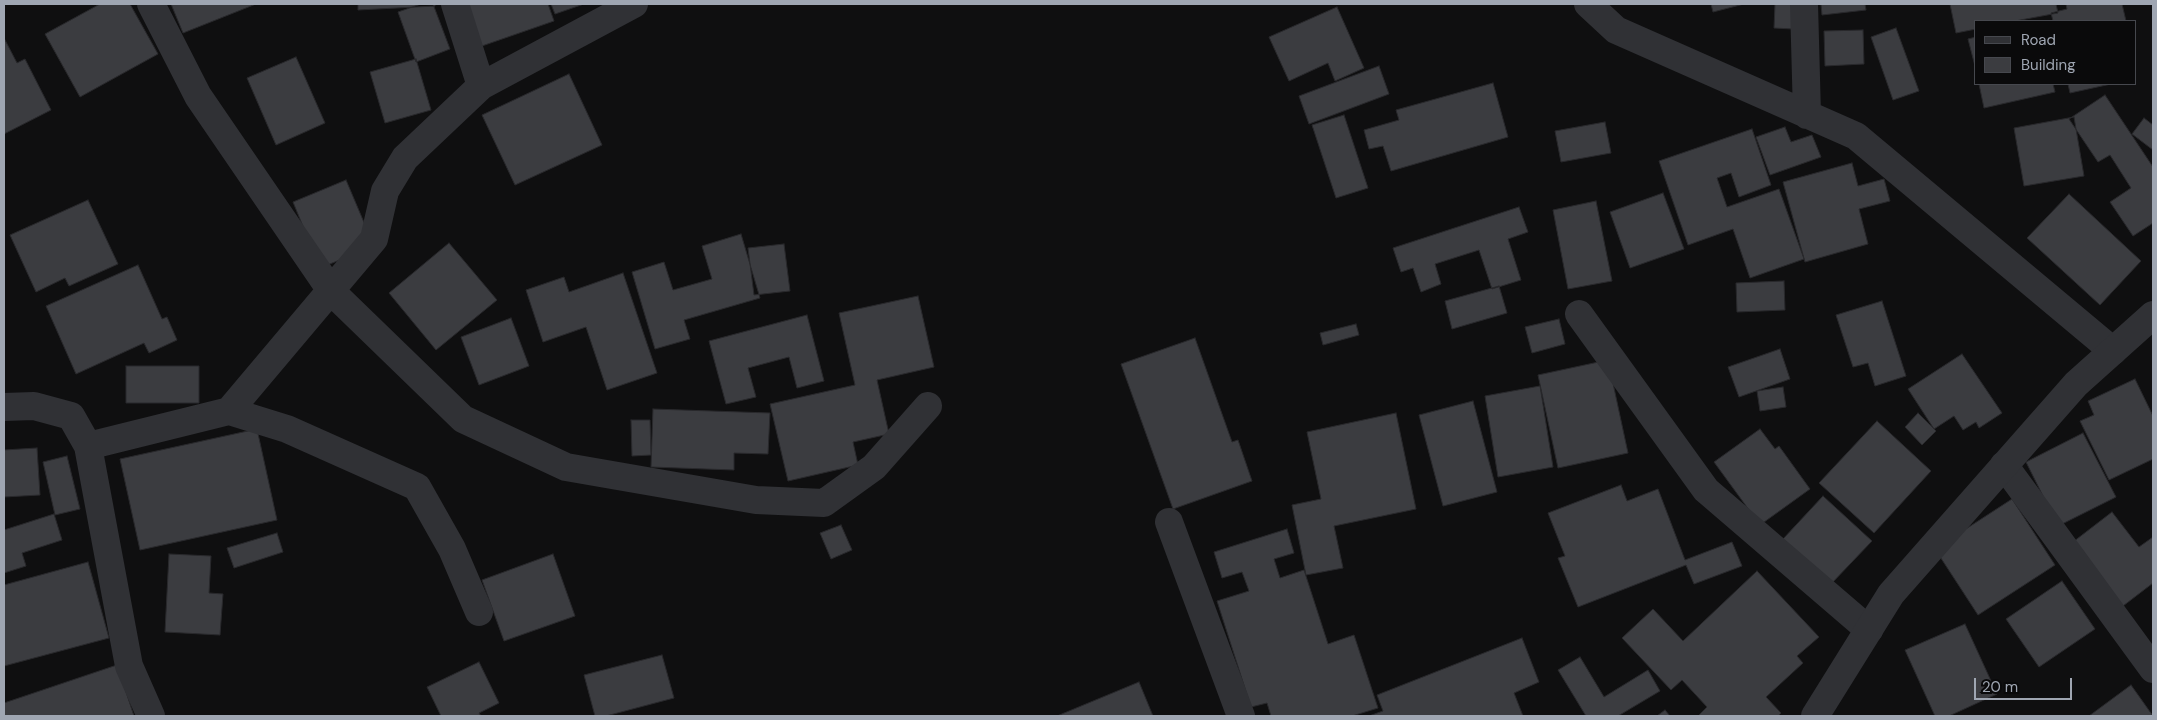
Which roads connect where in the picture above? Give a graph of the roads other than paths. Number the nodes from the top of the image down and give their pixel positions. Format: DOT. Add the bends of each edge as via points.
graph roads {
  1 [pos="151,4"];
  2 [pos="455,4"];
  3 [pos="634,4"];
  4 [pos="1588,4"];
  5 [pos="1804,4"];
  6 [pos="481,86"];
  7 [pos="1807,115"];
  8 [pos="332,292"];
  9 [pos="1579,314"];
  10 [pos="2153,316"];
  11 [pos="2113,351"];
  12 [pos="928,406"];
  13 [pos="4,407"];
  14 [pos="229,411"];
  15 [pos="88,446"];
  16 [pos="2004,465"];
  17 [pos="1169,522"];
  18 [pos="479,612"];
  19 [pos="1869,630"];
  20 [pos="2153,669"];
  21 [pos="151,716"];
  22 [pos="1241,716"];
  23 [pos="1815,716"];
  1 -- 8 [label="street" via="198,96"];
  2 -- 6 [label="street"];
  3 -- 6 [label="street"];
  4 -- 7 [label="street" via="1616,30"];
  5 -- 7 [label="street"];
  6 -- 8 [label="street" via="405,158 384,191 374,239"];
  7 -- 11 [label="street" via="1856,136"];
  8 -- 12 [label="street" via="463,420 566,467 756,500 824,503 874,467"];
  8 -- 14 [label="street"];
  9 -- 19 [label="street" via="1706,490"];
  10 -- 11 [label="street"];
  11 -- 16 [label="street" via="2076,384"];
  13 -- 15 [label="street" via="34,406 71,416"];
  14 -- 15 [label="street"];
  14 -- 18 [label="street" via="287,429 418,487 452,549"];
  15 -- 21 [label="street" via="129,666"];
  16 -- 19 [label="street" via="1891,594"];
  16 -- 20 [label="street"];
  17 -- 22 [label="street"];
  19 -- 23 [label="street"];
}
